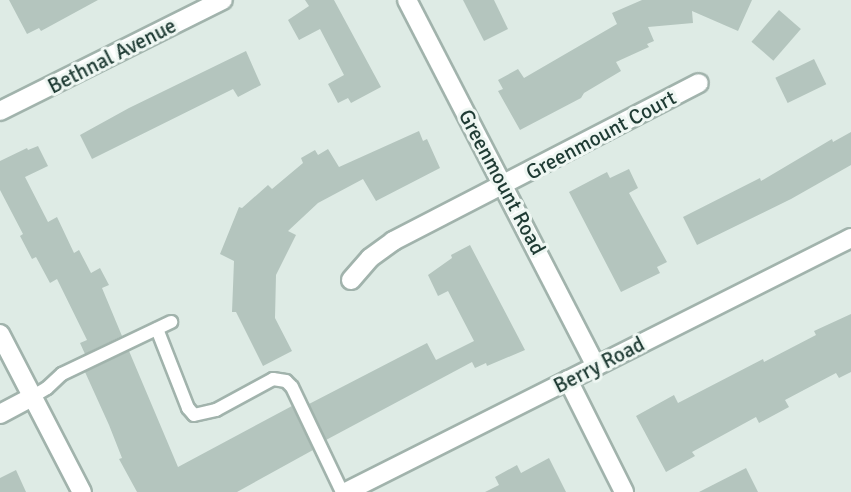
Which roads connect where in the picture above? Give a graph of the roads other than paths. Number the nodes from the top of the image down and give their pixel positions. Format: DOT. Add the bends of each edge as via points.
graph roads {
  1 [pos="223,0"];
  2 [pos="407,0"];
  3 [pos="699,83"];
  4 [pos="0,111"];
  5 [pos="504,185"];
  6 [pos="851,238"];
  7 [pos="351,280"];
  8 [pos="171,322"];
  9 [pos="157,329"];
  10 [pos="0,334"];
  11 [pos="596,366"];
  12 [pos="568,380"];
  13 [pos="32,397"];
  14 [pos="0,414"];
  15 [pos="82,492"];
  16 [pos="344,492"];
  17 [pos="624,492"];
  1 -- 4 [label="street, Bethnal Avenue"];
  2 -- 5 [label="street, Greenmount Road"];
  3 -- 5 [label="street, Greenmount Court"];
  5 -- 7 [label="street, Greenmount Court" via="393,241 370,258"];
  5 -- 11 [label="street, Greenmount Road"];
  6 -- 11 [label="street, Berry Road"];
  8 -- 9 [label="lane"];
  9 -- 13 [label="lane" via="62,374"];
  9 -- 16 [label="lane" via="194,415 216,410 273,379 286,381"];
  10 -- 13 [label="street"];
  11 -- 12 [label="street, Berry Road"];
  12 -- 16 [label="street, Berry Road"];
  12 -- 17 [label="street"];
  13 -- 14 [label="street"];
  13 -- 15 [label="street"];
}
